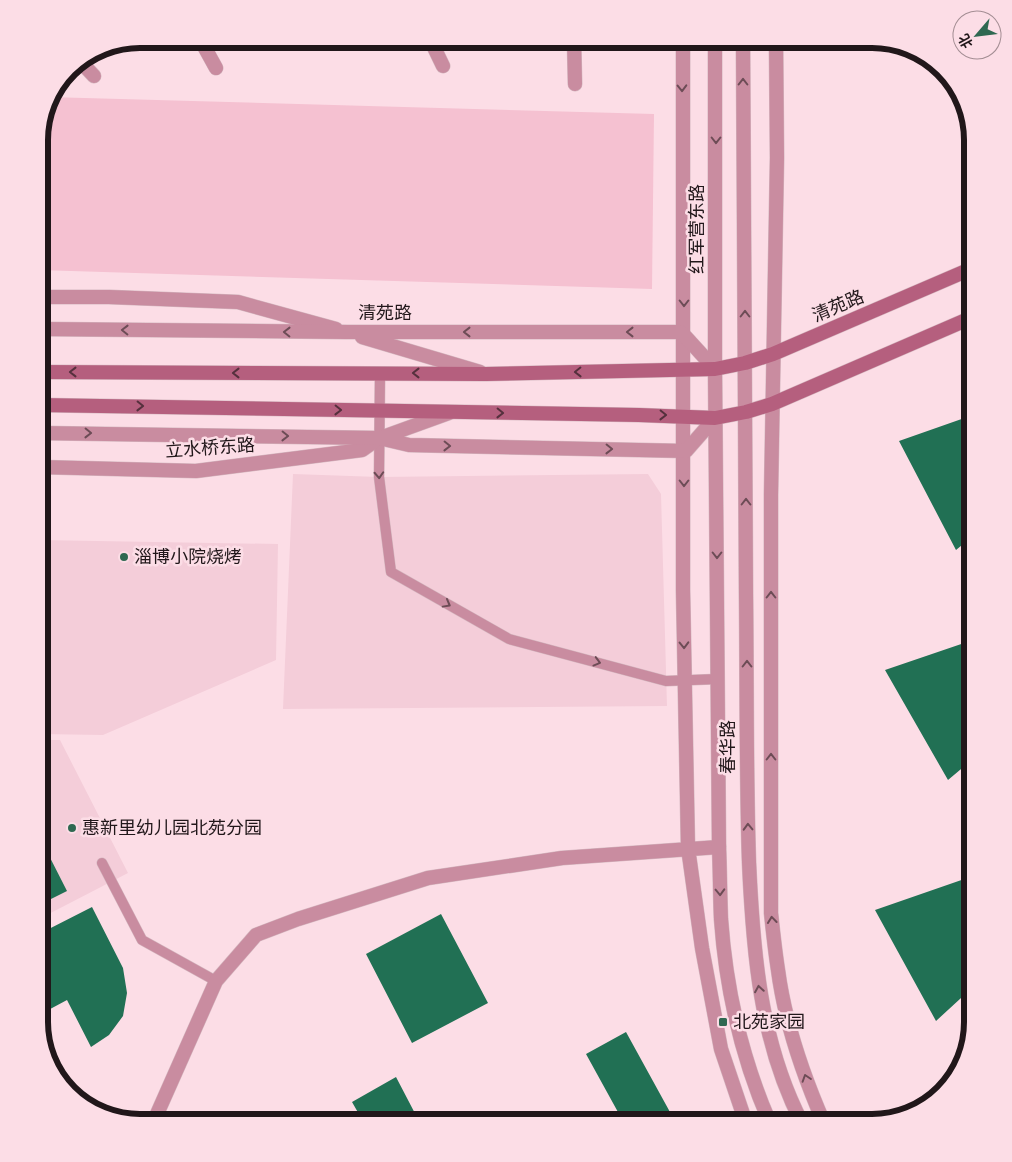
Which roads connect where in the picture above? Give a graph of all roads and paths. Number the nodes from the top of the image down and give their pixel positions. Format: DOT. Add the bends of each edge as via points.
graph roads {
  1 [pos="205,48"];
  2 [pos="434,48"];
  3 [pos="574,48"];
  4 [pos="683,48"];
  5 [pos="715,48"];
  6 [pos="743,48"];
  7 [pos="776,48"];
  8 [pos="84,65"];
  9 [pos="443,66"];
  10 [pos="216,68"];
  11 [pos="94,76"];
  12 [pos="575,84"];
  13 [pos="964,272"];
  14 [pos="48,297"];
  15 [pos="964,321"];
  16 [pos="48,329"];
  17 [pos="347,332"];
  18 [pos="684,334"];
  19 [pos="774,354"];
  20 [pos="745,363"];
  21 [pos="684,370"];
  22 [pos="715,370"];
  23 [pos="48,372"];
  24 [pos="380,373"];
  25 [pos="486,374"];
  26 [pos="772,404"];
  27 [pos="48,405"];
  28 [pos="379,410"];
  29 [pos="451,412"];
  30 [pos="746,412"];
  31 [pos="684,416"];
  32 [pos="715,418"];
  33 [pos="48,433"];
  34 [pos="379,438"];
  35 [pos="684,451"];
  36 [pos="48,467"];
  37 [pos="718,679"];
  38 [pos="685,680"];
  39 [pos="719,847"];
  40 [pos="688,848"];
  41 [pos="102,863"];
  42 [pos="216,981"];
  43 [pos="157,1114"];
  44 [pos="743,1114"];
  45 [pos="767,1114"];
  46 [pos="798,1114"];
  47 [pos="820,1114"];
  1 -- 10 [label="street"];
  2 -- 9 [label="street"];
  3 -- 12 [label="street"];
  4 -- 18 [label="street, one-way"];
  5 -- 22 [label="street, 红军营东路, one-way"];
  20 -- 6 [label="street, one-way"];
  7 -- 19 [label="street"];
  8 -- 11 [label="street"];
  13 -- 19 [label="main road, 清苑路"];
  14 -- 17 [label="street" via="238,302"];
  15 -- 26 [label="main road"];
  17 -- 16 [label="street, 清苑路, one-way"];
  18 -- 17 [label="street, 清苑路, one-way"];
  17 -- 25 [label="street"];
  18 -- 21 [label="street"];
  18 -- 22 [label="street"];
  19 -- 20 [label="main road, 清苑路"];
  19 -- 26 [label="street"];
  20 -- 22 [label="main road, 清苑路"];
  20 -- 30 [label="street, 春华路"];
  21 -- 22 [label="main road, 清苑路"];
  21 -- 25 [label="main road, 清苑路, one-way"];
  21 -- 31 [label="street"];
  22 -- 32 [label="street, 红军营东路"];
  24 -- 23 [label="main road, 清苑路, one-way"];
  25 -- 24 [label="main road, 清苑路, one-way"];
  24 -- 28 [label="lane"];
  26 -- 30 [label="main road"];
  47 -- 26 [label="street, one-way" via="791,1030 778,971 771,912"];
  27 -- 28 [label="main road, one-way"];
  28 -- 29 [label="main road"];
  28 -- 34 [label="lane"];
  29 -- 31 [label="main road, one-way"];
  29 -- 34 [label="street"];
  30 -- 32 [label="main road"];
  46 -- 30 [label="street, 春华路, one-way" via="769,1032 756,967 748,817"];
  31 -- 32 [label="main road"];
  31 -- 35 [label="street"];
  32 -- 35 [label="street"];
  32 -- 37 [label="street, 春华路, one-way"];
  33 -- 34 [label="street, one-way"];
  34 -- 35 [label="street, one-way" via="408,445"];
  34 -- 36 [label="street, 立水桥东路" via="362,450 196,471"];
  34 -- 38 [label="lane, one-way" via="379,477 391,572 509,639 666,681"];
  35 -- 38 [label="street, one-way"];
  37 -- 38 [label="lane"];
  37 -- 39 [label="street, 春华路"];
  38 -- 40 [label="street"];
  39 -- 40 [label="street"];
  39 -- 45 [label="street, 春华路, one-way" via="721,920 727,972 744,1054"];
  40 -- 42 [label="street" via="562,858 428,878 256,935"];
  40 -- 44 [label="street" via="721,1049"];
  41 -- 42 [label="lane" via="142,940"];
  42 -- 43 [label="street"];
}
